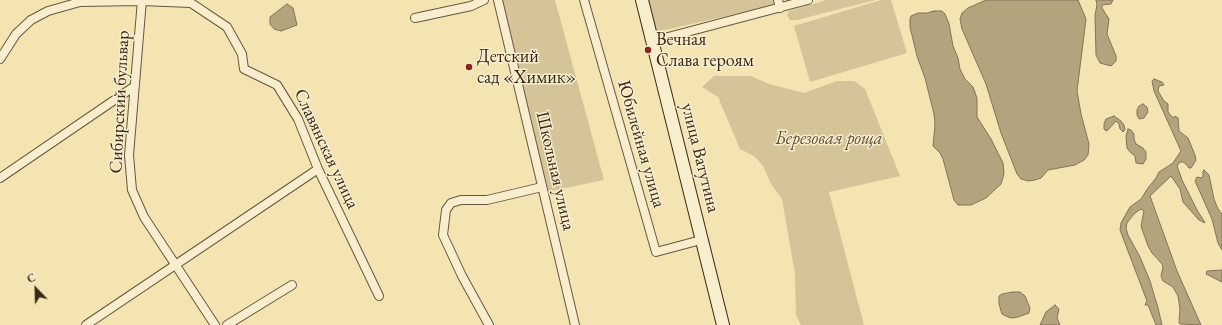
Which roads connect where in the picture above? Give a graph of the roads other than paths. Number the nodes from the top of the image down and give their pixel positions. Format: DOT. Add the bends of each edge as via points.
graph roads {
  1 [pos="484,0"];
  2 [pos="498,0"];
  3 [pos="584,0"];
  4 [pos="642,0"];
  5 [pos="808,0"];
  6 [pos="141,1"];
  7 [pos="779,4"];
  8 [pos="415,18"];
  9 [pos="653,41"];
  10 [pos="0,59"];
  11 [pos="135,86"];
  12 [pos="318,169"];
  13 [pos="0,178"];
  14 [pos="542,187"];
  15 [pos="701,240"];
  16 [pos="176,266"];
  17 [pos="292,285"];
  18 [pos="379,296"];
  19 [pos="86,325"];
  20 [pos="215,325"];
  21 [pos="227,325"];
  22 [pos="488,325"];
  23 [pos="575,325"];
  24 [pos="723,325"];
  1 -- 8 [label="street" via="471,6"];
  2 -- 14 [label="street, Школьная улица"];
  3 -- 15 [label="street, Юбилейная улица" via="656,252"];
  4 -- 9 [label="street, улица Ватутина"];
  5 -- 7 [label="street"];
  6 -- 10 [label="street, Славянская улица" via="80,2 48,11 30,20 16,34"];
  6 -- 11 [label="street, Сибирский бульвар"];
  6 -- 12 [label="street, Славянская улица" via="191,3 227,27 242,54 244,69 277,84 298,119"];
  7 -- 9 [label="street"];
  9 -- 15 [label="street, улица Ватутина"];
  11 -- 13 [label="street"];
  11 -- 16 [label="street, Сибирский бульвар" via="129,155 132,190 144,217"];
  12 -- 16 [label="street"];
  12 -- 18 [label="street, Славянская улица"];
  14 -- 22 [label="street" via="487,200 460,200 451,203 446,210 443,235"];
  14 -- 23 [label="street, Школьная улица"];
  15 -- 24 [label="street, улица Ватутина"];
  16 -- 19 [label="street"];
  16 -- 20 [label="street, Сибирский бульвар"];
  17 -- 21 [label="street"];
}
